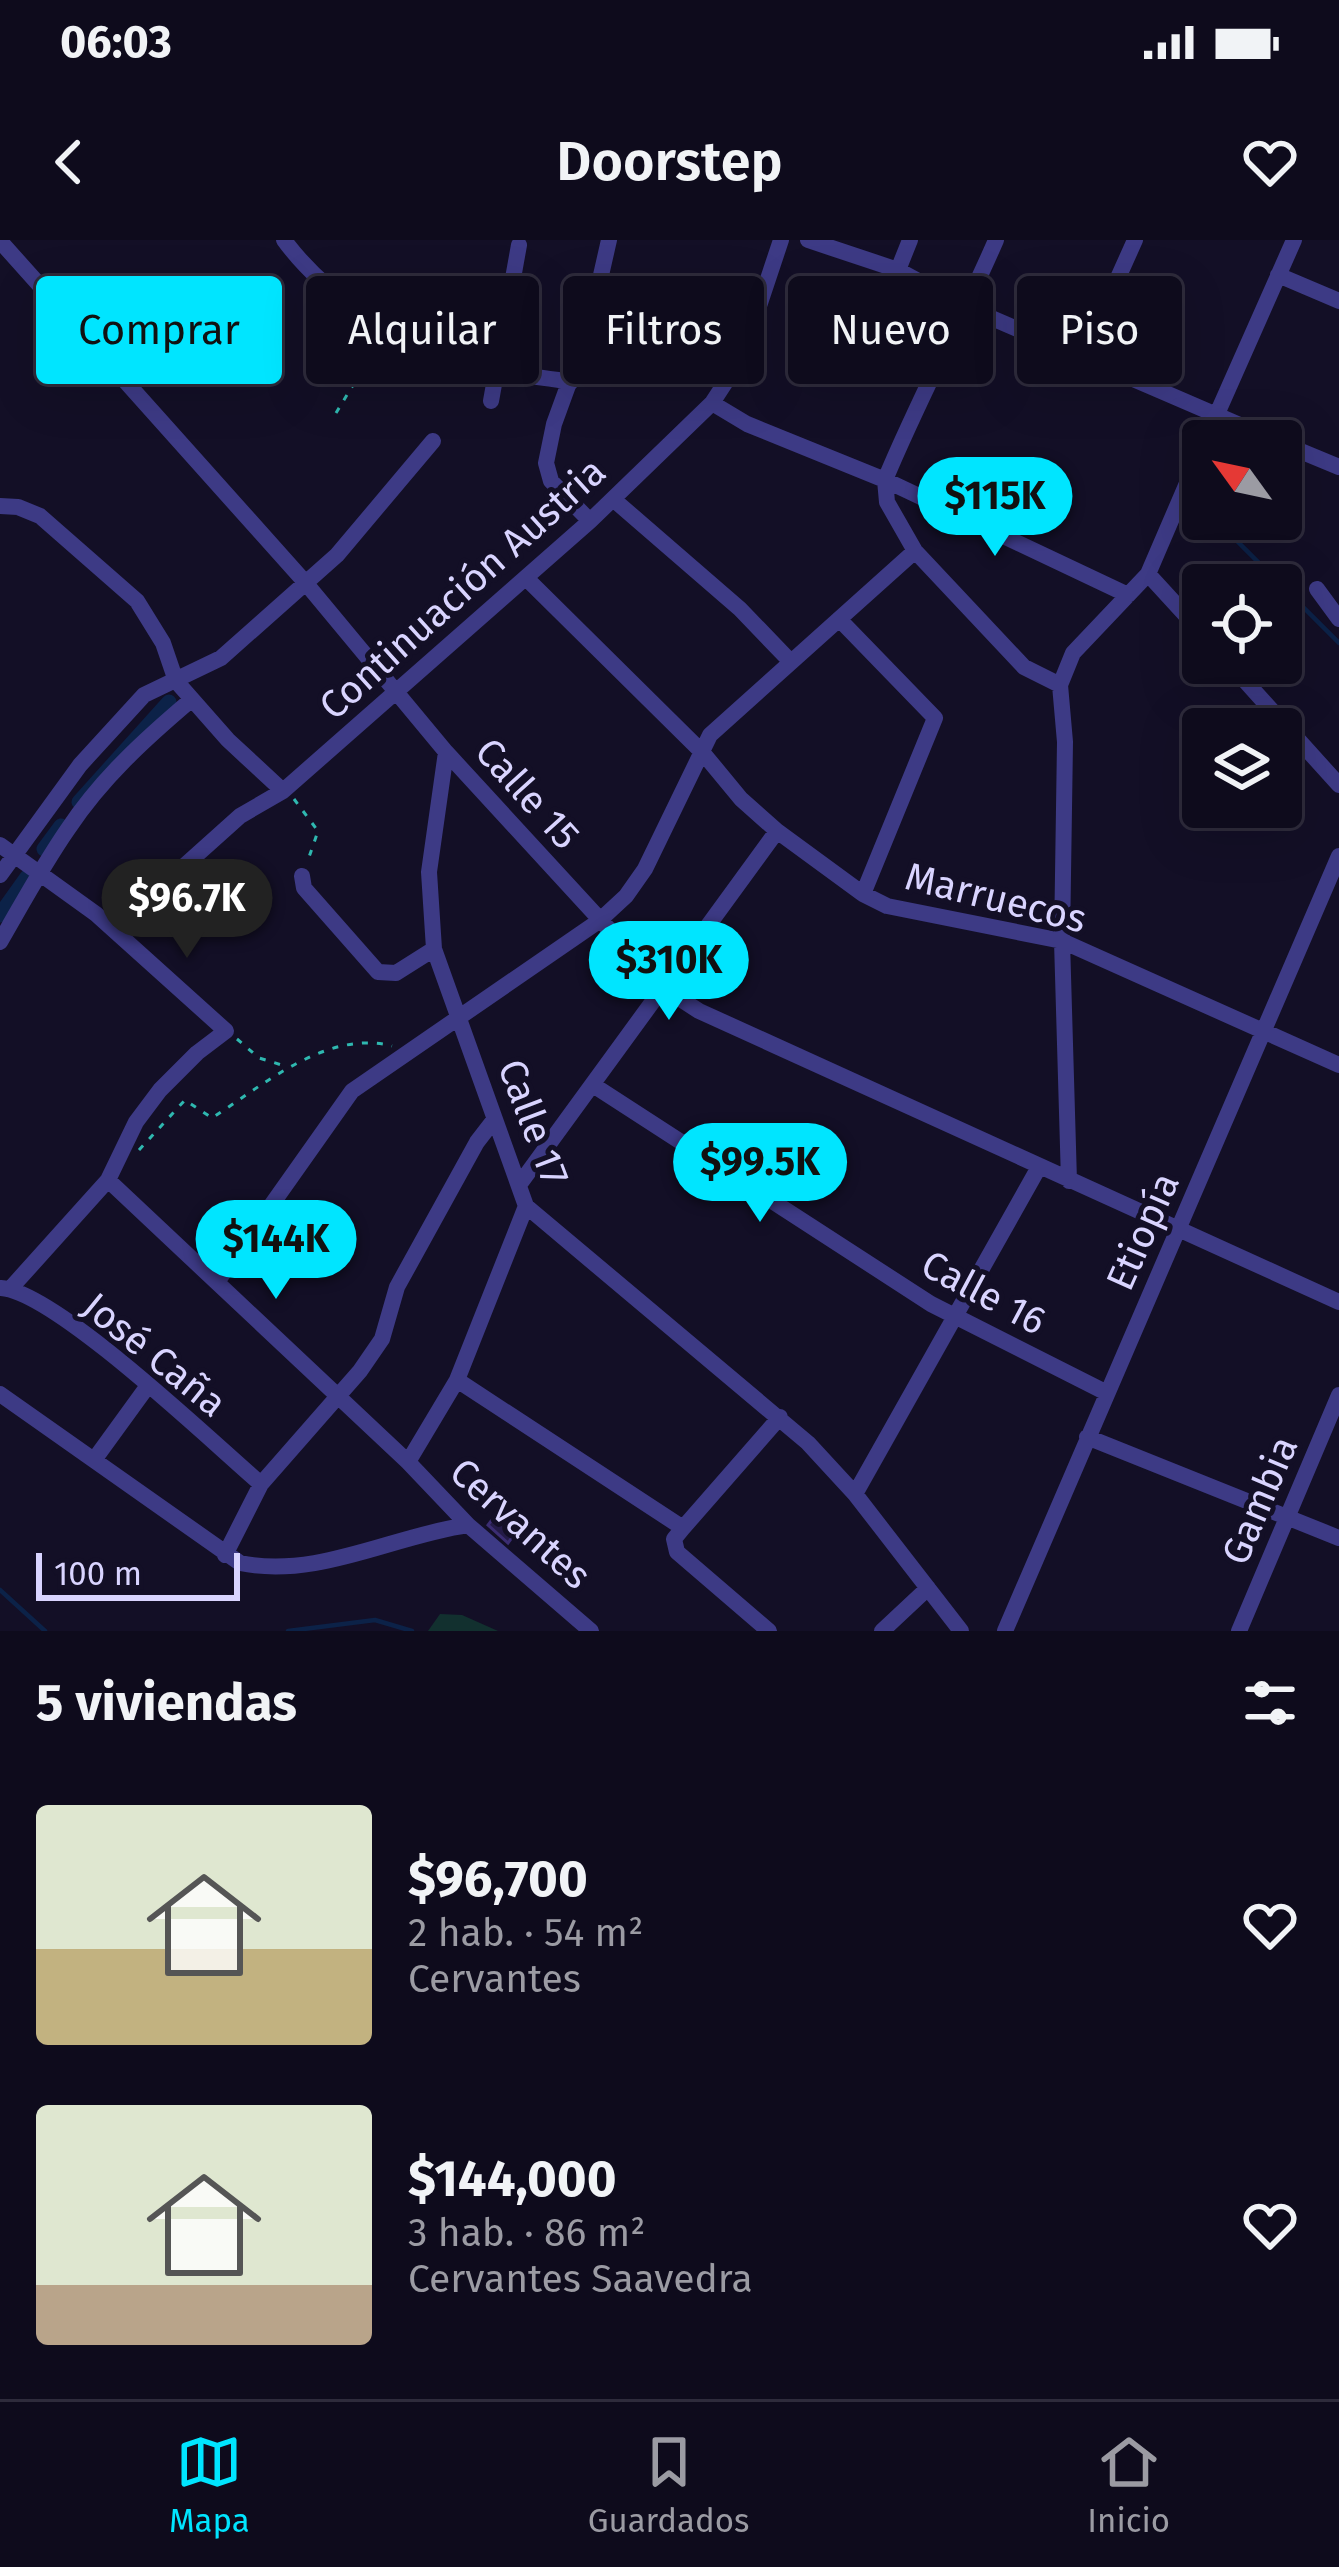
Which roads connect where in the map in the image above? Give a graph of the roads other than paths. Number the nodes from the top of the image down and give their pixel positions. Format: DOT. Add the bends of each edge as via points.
graph roads {
  1 [pos="284,240"];
  2 [pos="609,240"];
  3 [pos="781,240"];
  4 [pos="808,240"];
  5 [pos="910,240"];
  6 [pos="996,240"];
  7 [pos="1135,240"];
  8 [pos="1294,240"];
  9 [pos="0,241"];
  10 [pos="519,242"];
  11 [pos="898,270"];
  12 [pos="1278,275"];
  13 [pos="313,276"];
  14 [pos="513,276"];
  15 [pos="601,276"];
  16 [pos="909,276"];
  17 [pos="980,276"];
  18 [pos="1119,276"];
  19 [pos="764,291"];
  20 [pos="1339,301"];
  21 [pos="494,384"];
  22 [pos="570,384"];
  23 [pos="726,384"];
  24 [pos="925,384"];
  25 [pos="1142,384"];
  26 [pos="491,401"];
  27 [pos="712,404"];
  28 [pos="1216,416"];
  29 [pos="1214,420"];
  30 [pos="1226,420"];
  31 [pos="433,441"];
  32 [pos="1302,452"];
  33 [pos="1339,467"];
  34 [pos="885,480"];
  35 [pos="1182,494"];
  36 [pos="613,500"];
  37 [pos="0,506"];
  38 [pos="590,521"];
  39 [pos="915,550"];
  40 [pos="1148,574"];
  41 [pos="526,578"];
  42 [pos="304,581"];
  43 [pos="1316,589"];
  44 [pos="1128,595"];
  45 [pos="1182,611"];
  46 [pos="839,619"];
  47 [pos="1339,619"];
  48 [pos="791,662"];
  49 [pos="176,681"];
  50 [pos="1248,684"];
  51 [pos="1060,686"];
  52 [pos="395,693"];
  53 [pos="191,700"];
  54 [pos="446,752"];
  55 [pos="703,753"];
  56 [pos="1339,784"];
  57 [pos="283,791"];
  58 [pos="777,831"];
  59 [pos="7,849"];
  60 [pos="1339,856"];
  61 [pos="42,872"];
  62 [pos="0,874"];
  63 [pos="302,876"];
  64 [pos="863,894"];
  65 [pos="599,921"];
  66 [pos="114,929"];
  67 [pos="1061,941"];
  68 [pos="0,942"];
  69 [pos="434,949"];
  70 [pos="662,987"];
  71 [pos="460,1018"];
  72 [pos="1264,1030"];
  73 [pos="1339,1065"];
  74 [pos="592,1085"];
  75 [pos="494,1120"];
  76 [pos="1039,1167"];
  77 [pos="108,1180"];
  78 [pos="1069,1181"];
  79 [pos="519,1185"];
  80 [pos="526,1205"];
  81 [pos="1179,1230"];
  82 [pos="218,1282"];
  83 [pos="5,1288"];
  84 [pos="1339,1302"];
  85 [pos="955,1317"];
  86 [pos="458,1380"];
  87 [pos="148,1387"];
  88 [pos="1107,1393"];
  89 [pos="0,1394"];
  90 [pos="1339,1395"];
  91 [pos="337,1397"];
  92 [pos="780,1417"];
  93 [pos="1087,1437"];
  94 [pos="94,1460"];
  95 [pos="408,1462"];
  96 [pos="261,1484"];
  97 [pos="855,1495"];
  98 [pos="1289,1518"];
  99 [pos="468,1525"];
  100 [pos="682,1528"];
  101 [pos="1339,1538"];
  102 [pos="225,1555"];
  103 [pos="928,1588"];
  104 [pos="591,1631"];
  105 [pos="770,1631"];
  106 [pos="882,1631"];
  107 [pos="961,1631"];
  108 [pos="1005,1631"];
  109 [pos="1239,1631"];
  1 -- 13 [label="street"];
  2 -- 15 [label="street"];
  3 -- 19 [label="street, Continuación Austria"];
  4 -- 11 [label="street"];
  5 -- 11 [label="street"];
  6 -- 17 [label="street"];
  7 -- 18 [label="street"];
  8 -- 12 [label="street"];
  9 -- 42 [label="street, Calle 15"];
  10 -- 14 [label="street"];
  11 -- 16 [label="street"];
  12 -- 20 [label="street"];
  12 -- 28 [label="street"];
  21 -- 26 [label="street"];
  22 -- 38 [label="street" via="546,463 551,482"];
  23 -- 27 [label="street, Continuación Austria"];
  24 -- 34 [label="street"];
  25 -- 28 [label="street"];
  27 -- 34 [label="street"];
  27 -- 36 [label="street, Continuación Austria"];
  28 -- 29 [label="street"];
  28 -- 30 [label="street"];
  31 -- 42 [label="street" via="337,555"];
  32 -- 33 [label="street"];
  34 -- 39 [label="street" via="886,502"];
  34 -- 44 [label="street"];
  35 -- 40 [label="street"];
  36 -- 38 [label="street, Continuación Austria"];
  36 -- 48 [label="street"];
  37 -- 49 [label="street" via="40,516 137,602"];
  38 -- 41 [label="street, Continuación Austria"];
  39 -- 46 [label="street"];
  39 -- 51 [label="street" via="1024,667"];
  40 -- 44 [label="street"];
  40 -- 45 [label="street"];
  41 -- 52 [label="street, Continuación Austria"];
  41 -- 55 [label="street, Marruecos"];
  42 -- 49 [label="street" via="221,658"];
  42 -- 52 [label="street, Calle 15"];
  43 -- 47 [label="street"];
  44 -- 51 [label="street" via="1073,653"];
  46 -- 48 [label="street"];
  46 -- 64 [label="street" via="935,718"];
  48 -- 55 [label="street" via="710,735"];
  49 -- 53 [label="street"];
  49 -- 59 [label="street" via="144,694"];
  50 -- 56 [label="street"];
  51 -- 67 [label="street"];
  52 -- 54 [label="street, Calle 15"];
  52 -- 57 [label="street, Continuación Austria"];
  53 -- 57 [label="street"];
  53 -- 61 [label="street" via="102,784"];
  54 -- 65 [label="street, Calle 15"];
  54 -- 69 [label="street, Calle 17" via="429,872"];
  55 -- 58 [label="street, Marruecos"];
  55 -- 65 [label="street" via="646,869"];
  57 -- 66 [label="street, Continuación Austria" via="241,816"];
  58 -- 64 [label="street, Marruecos"];
  58 -- 70 [label="street"];
  59 -- 61 [label="street"];
  59 -- 62 [label="street"];
  60 -- 72 [label="street, Etiopía"];
  61 -- 66 [label="street"];
  61 -- 68 [label="street"];
  63 -- 69 [label="street" via="378,972 396,974"];
  64 -- 67 [label="street, Marruecos" via="887,906"];
  65 -- 70 [label="street, Calle 15"];
  65 -- 71 [label="street"];
  66 -- 77 [label="street" via="226,1030 160,1090"];
  67 -- 72 [label="street, Marruecos"];
  67 -- 78 [label="street"];
  69 -- 71 [label="street, Calle 17"];
  70 -- 74 [label="street"];
  70 -- 76 [label="street, Calle 15"];
  71 -- 75 [label="street, Calle 17"];
  71 -- 82 [label="street" via="352,1091"];
  72 -- 73 [label="street, Marruecos"];
  72 -- 81 [label="street, Etiopía"];
  74 -- 79 [label="street"];
  74 -- 85 [label="street, Calle 16"];
  75 -- 79 [label="street, Calle 17"];
  75 -- 91 [label="street" via="397,1287 382,1339"];
  76 -- 78 [label="street, Calle 15"];
  76 -- 85 [label="street"];
  77 -- 82 [label="street, Cervantes"];
  77 -- 83 [label="street"];
  78 -- 81 [label="street, Calle 15"];
  79 -- 80 [label="street, Calle 17"];
  80 -- 86 [label="street"];
  80 -- 92 [label="street, Calle 17"];
  81 -- 84 [label="street, Calle 15"];
  81 -- 88 [label="street, Etiopía"];
  82 -- 91 [label="street, Cervantes"];
  83 -- 87 [label="street, José Caña" via="87,1335"];
  85 -- 88 [label="street, Calle 16"];
  85 -- 97 [label="street"];
  86 -- 95 [label="street"];
  86 -- 100 [label="street"];
  87 -- 94 [label="street"];
  87 -- 96 [label="street, José Caña"];
  88 -- 93 [label="street, Etiopía"];
  89 -- 94 [label="street"];
  90 -- 98 [label="street, Gambia"];
  91 -- 95 [label="street, Cervantes"];
  91 -- 96 [label="street"];
  92 -- 97 [label="street, Calle 17"];
  92 -- 100 [label="street"];
  93 -- 98 [label="street"];
  93 -- 108 [label="street, Etiopía"];
  94 -- 102 [label="street"];
  95 -- 99 [label="street, Cervantes"];
  96 -- 102 [label="street"];
  97 -- 103 [label="street, Calle 17"];
  98 -- 101 [label="street"];
  98 -- 109 [label="street, Gambia"];
  99 -- 102 [label="street" via="302,1566 263,1568"];
  99 -- 104 [label="street, Cervantes"];
  100 -- 105 [label="street" via="677,1552"];
  103 -- 106 [label="street"];
  103 -- 107 [label="street, Calle 17"];
}
